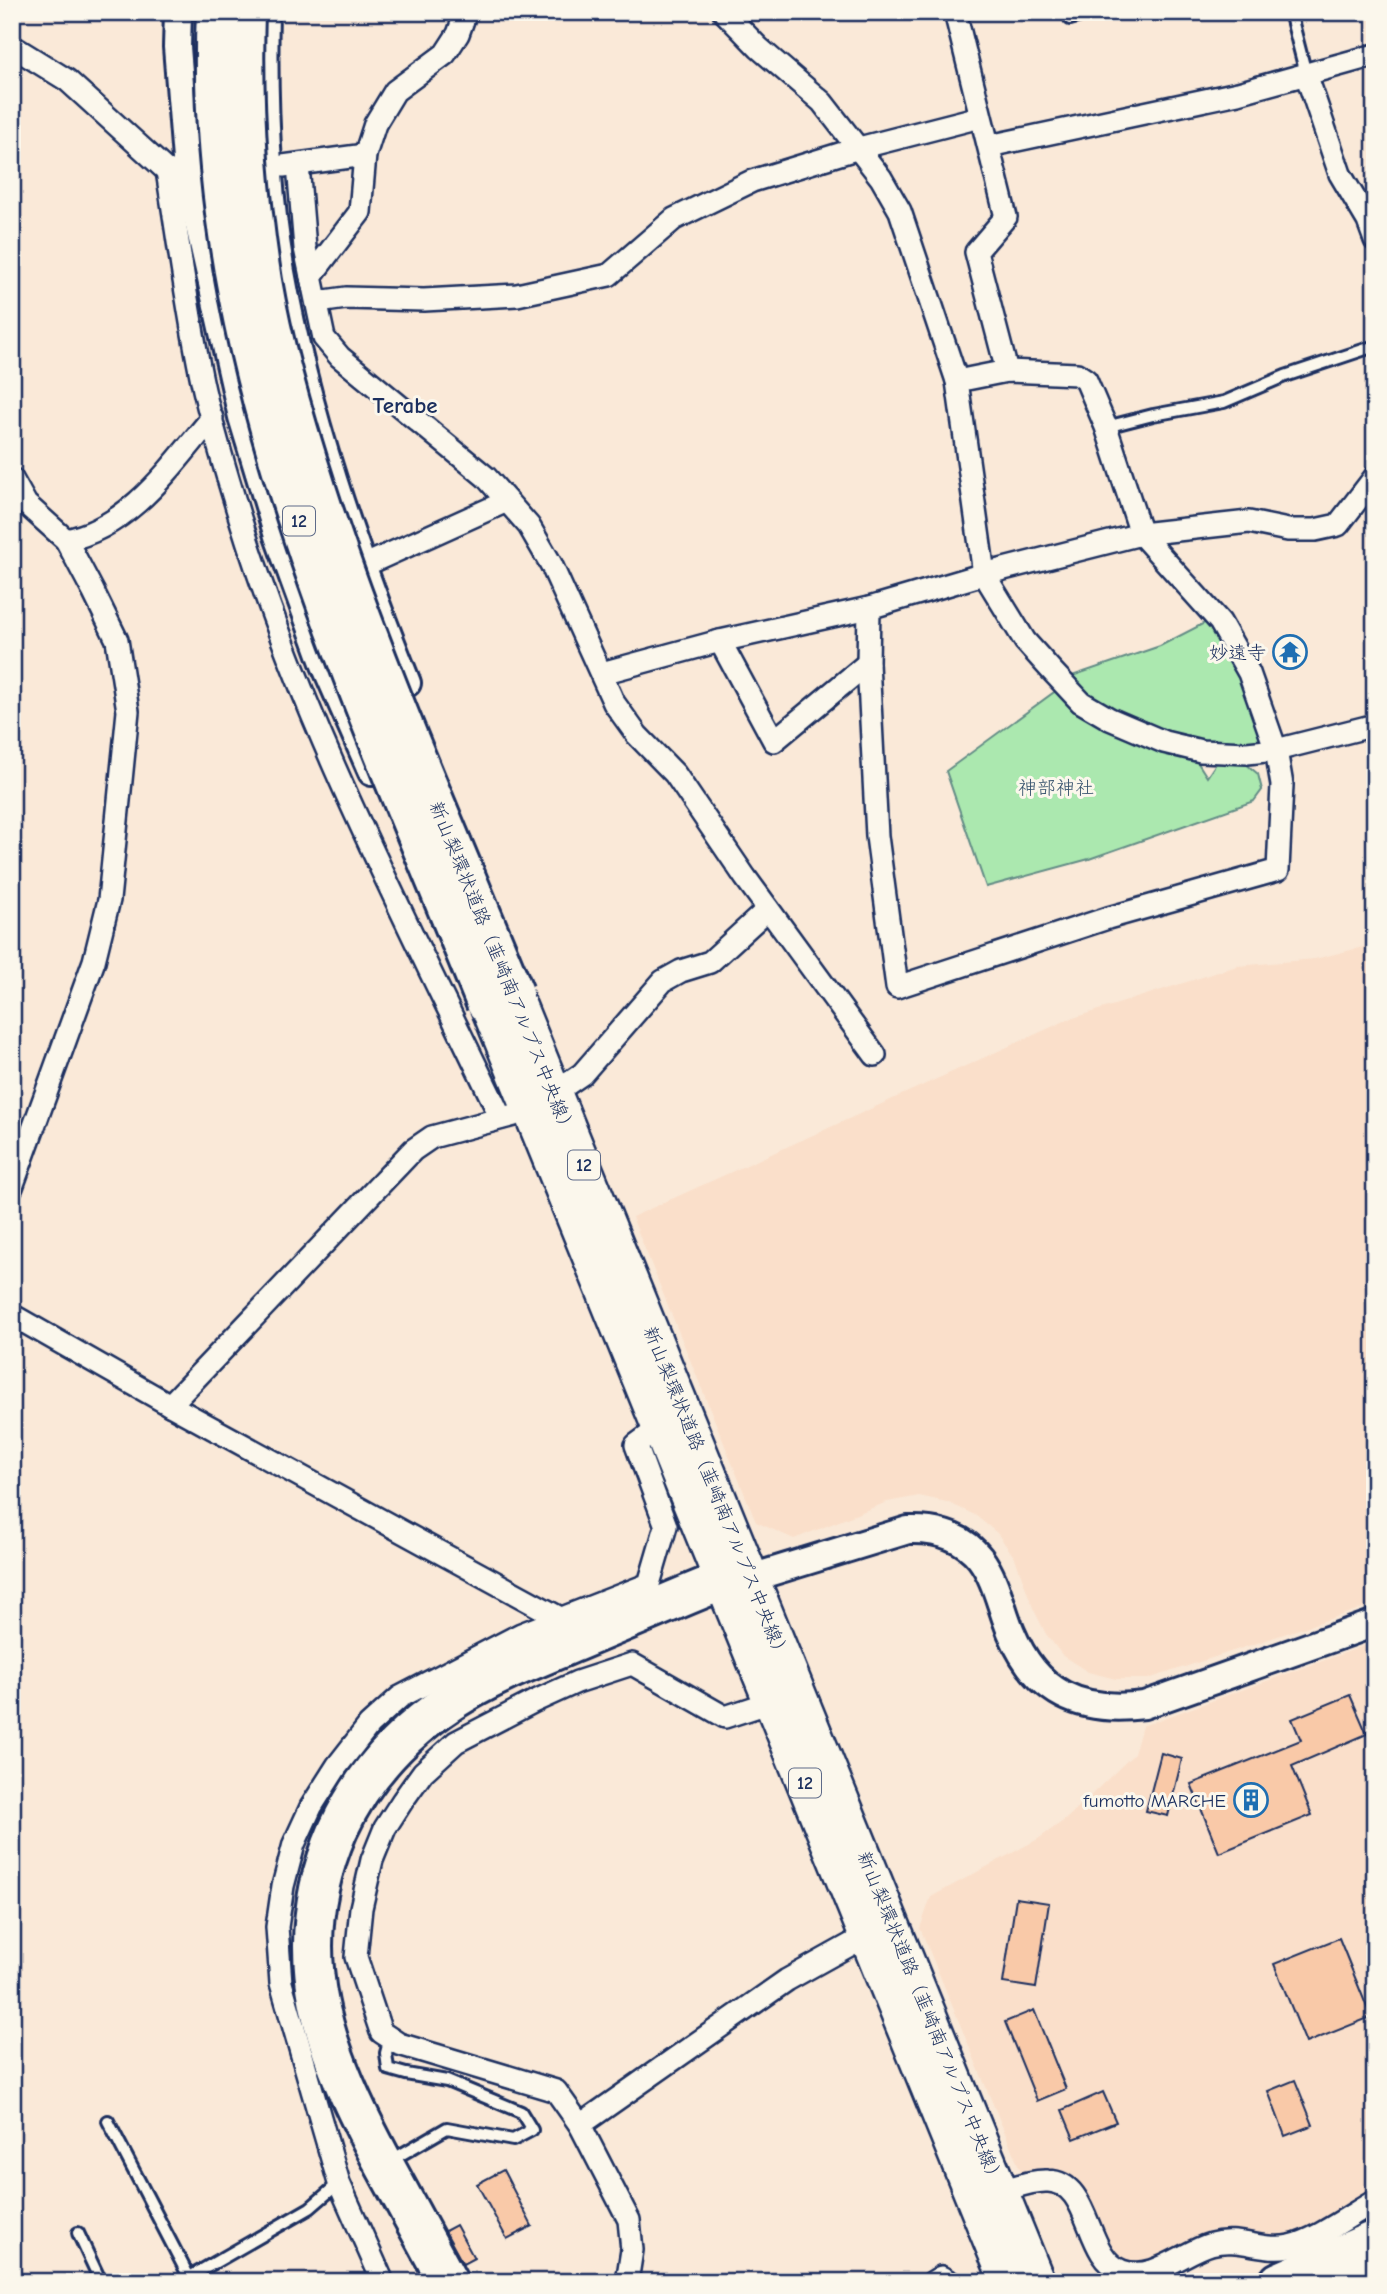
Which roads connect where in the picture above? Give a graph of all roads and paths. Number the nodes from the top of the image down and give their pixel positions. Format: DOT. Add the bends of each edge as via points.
graph roads {
  1 [pos="178,12"];
  2 [pos="216,12"];
  3 [pos="245,12"];
  4 [pos="265,12"];
  5 [pos="466,12"];
  6 [pos="724,12"];
  7 [pos="955,12"];
  8 [pos="1094,12"];
  9 [pos="1290,12"];
  10 [pos="1070,19"];
  11 [pos="12,46"];
  12 [pos="1375,55"];
  13 [pos="1306,74"];
  14 [pos="979,117"];
  15 [pos="989,146"];
  16 [pos="859,148"];
  17 [pos="365,155"];
  18 [pos="298,165"];
  19 [pos="269,168"];
  20 [pos="177,172"];
  21 [pos="1375,240"];
  22 [pos="311,276"];
  23 [pos="318,302"];
  24 [pos="1375,346"];
  25 [pos="1007,371"];
  26 [pos="957,381"];
  27 [pos="212,418"];
  28 [pos="1106,427"];
  29 [pos="1375,477"];
  30 [pos="12,479"];
  31 [pos="507,501"];
  32 [pos="19,503"];
  33 [pos="1140,534"];
  34 [pos="66,540"];
  35 [pos="363,566"];
  36 [pos="984,574"];
  37 [pos="869,608"];
  38 [pos="720,641"];
  39 [pos="868,663"];
  40 [pos="602,673"];
  41 [pos="1375,726"];
  42 [pos="1276,750"];
  43 [pos="768,909"];
  44 [pos="500,998"];
  45 [pos="875,1055"];
  46 [pos="563,1087"];
  47 [pos="511,1116"];
  48 [pos="12,1187"];
  49 [pos="601,1285"];
  50 [pos="12,1315"];
  51 [pos="654,1338"];
  52 [pos="170,1405"];
  53 [pos="659,1428"];
  54 [pos="733,1586"];
  55 [pos="560,1618"];
  56 [pos="1375,1623"];
  57 [pos="771,1702"];
  58 [pos="879,1928"];
  59 [pos="390,2038"];
  60 [pos="108,2121"];
  61 [pos="580,2125"];
  62 [pos="392,2160"];
  63 [pos="338,2183"];
  64 [pos="1001,2191"];
  65 [pos="1375,2201"];
  66 [pos="78,2234"];
  67 [pos="1375,2240"];
  68 [pos="1375,2249"];
  69 [pos="1375,2260"];
  70 [pos="185,2279"];
  71 [pos="100,2282"];
  72 [pos="383,2282"];
  73 [pos="448,2282"];
  74 [pos="470,2282"];
  75 [pos="627,2282"];
  76 [pos="933,2282"];
  77 [pos="950,2282"];
  78 [pos="1007,2282"];
  79 [pos="1038,2282"];
  80 [pos="1279,2282"];
  81 [pos="1298,2282"];
  82 [pos="1318,2282"];
  83 [pos="1350,2282"];
  1 -- 20 [label="street"];
  2 -- 44 [label="highway, 新山梨環状道路（韮崎南アルプス中央線） / 12, bridge" via="224,202 253,368 275,450 347,660"];
  3 -- 44 [label="highway, 新山梨環状道路（韮崎南アルプス中央線） / 12, bridge" via="251,200 262,284 299,431 334,544"];
  4 -- 19 [label="street"];
  5 -- 17 [label="street" via="445,54 395,90 375,124"];
  6 -- 16 [label="street" via="822,102"];
  7 -- 14 [label="street"];
  8 -- 10 [label="lane"];
  9 -- 13 [label="lane"];
  11 -- 20 [label="street" via="68,80"];
  12 -- 13 [label="street"];
  13 -- 15 [label="street"];
  13 -- 21 [label="street" via="1340,174"];
  14 -- 15 [label="street"];
  14 -- 16 [label="street"];
  15 -- 25 [label="street" via="1006,217 976,252"];
  16 -- 23 [label="street" via="752,181 674,219 609,275 517,295"];
  16 -- 26 [label="street" via="900,211"];
  17 -- 18 [label="street"];
  17 -- 22 [label="street" via="359,212"];
  18 -- 19 [label="street"];
  18 -- 22 [label="street" via="304,248"];
  19 -- 20 [label="street"];
  19 -- 35 [label="street" via="281,270 302,370"];
  20 -- 27 [label="street" via="189,312"];
  20 -- 47 [label="street" via="278,536 325,665 473,1008"];
  22 -- 23 [label="street"];
  23 -- 31 [label="street" via="324,338 340,357 486,477"];
  24 -- 28 [label="lane" via="1224,402"];
  25 -- 26 [label="street"];
  25 -- 28 [label="street" via="1077,374 1086,380"];
  26 -- 36 [label="street"];
  27 -- 34 [label="street" via="148,493 86,536"];
  27 -- 47 [label="street" via="263,588 330,758"];
  28 -- 33 [label="street"];
  29 -- 33 [label="street" via="1338,525 1288,530 1249,522"];
  30 -- 32 [label="street"];
  31 -- 35 [label="street"];
  31 -- 40 [label="street" via="529,526 551,564"];
  32 -- 34 [label="street"];
  33 -- 36 [label="street"];
  33 -- 42 [label="street" via="1220,622 1249,673"];
  34 -- 48 [label="street" via="117,640 128,711 109,900 94,961"];
  35 -- 46 [label="street"];
  36 -- 37 [label="street"];
  36 -- 42 [label="street" via="1025,641 1081,702 1164,742 1201,751"];
  37 -- 38 [label="street"];
  37 -- 39 [label="street"];
  38 -- 39 [label="street" via="774,741"];
  38 -- 40 [label="street"];
  39 -- 42 [label="street" via="877,836 897,987 1108,918 1278,870 1282,785"];
  40 -- 43 [label="street" via="614,703 675,774"];
  41 -- 42 [label="street"];
  43 -- 45 [label="street"];
  43 -- 46 [label="street" via="710,961 663,981 582,1074"];
  44 -- 49 [label="main road, 新山梨環状道路（韮崎南アルプス中央線） / 12"];
  44 -- 51 [label="main road, 新山梨環状道路（韮崎南アルプス中央線） / 12"];
  46 -- 51 [label="street"];
  47 -- 49 [label="street"];
  47 -- 52 [label="street" via="432,1138 413,1150"];
  49 -- 53 [label="main road, 新山梨環状道路（韮崎南アルプス中央線） / 12"];
  50 -- 52 [label="street"];
  51 -- 54 [label="main road, 新山梨環状道路（韮崎南アルプス中央線） / 12"];
  52 -- 55 [label="street"];
  53 -- 54 [label="main road, 新山梨環状道路（韮崎南アルプス中央線） / 12"];
  53 -- 55 [label="street" via="636,1445 666,1526 649,1584"];
  54 -- 56 [label="street" via="908,1530 929,1529 949,1535 980,1558 1021,1653 1034,1671 1070,1699 1117,1709 1144,1705"];
  54 -- 57 [label="main road, 新山梨環状道路（韮崎南アルプス中央線） / 12"];
  54 -- 58 [label="main road, 新山梨環状道路（韮崎南アルプス中央線） / 12"];
  54 -- 62 [label="highway" via="496,1674 415,1728 389,1752 349,1807 321,1875 312,1956 316,1995 344,2087"];
  55 -- 63 [label="street" via="400,1697 369,1725 337,1766 294,1844 276,1927 281,1983"];
  57 -- 58 [label="main road, 新山梨環状道路（韮崎南アルプス中央線） / 12"];
  57 -- 59 [label="street" via="725,1717 632,1664 577,1682 456,1742 423,1772 385,1828 361,1908 356,1957 381,2032"];
  58 -- 61 [label="street" via="787,1980"];
  58 -- 64 [label="main road, 新山梨環状道路（韮崎南アルプス中央線） / 12"];
  58 -- 78 [label="main road, 新山梨環状道路（韮崎南アルプス中央線） / 12"];
  59 -- 61 [label="street" via="556,2091"];
  59 -- 62 [label="lane" via="388,2069 447,2081 521,2112 532,2130 513,2140 447,2128"];
  60 -- 70 [label="lane"];
  61 -- 75 [label="street" via="629,2220 632,2250"];
  62 -- 73 [label="highway"];
  62 -- 74 [label="highway"];
  63 -- 70 [label="lane" via="310,2208"];
  63 -- 72 [label="street"];
  64 -- 65 [label="street" via="1050,2180 1065,2187 1076,2197 1100,2252 1121,2271 1138,2274 1210,2244 1290,2246"];
  64 -- 79 [label="main road, 新山梨環状道路（韮崎南アルプス中央線） / 12"];
  66 -- 71 [label="lane"];
  67 -- 80 [label="highway"];
  67 -- 81 [label="highway"];
  68 -- 82 [label="highway"];
  69 -- 83 [label="highway"];
  76 -- 77 [label="street" via="941,2277"];
}
